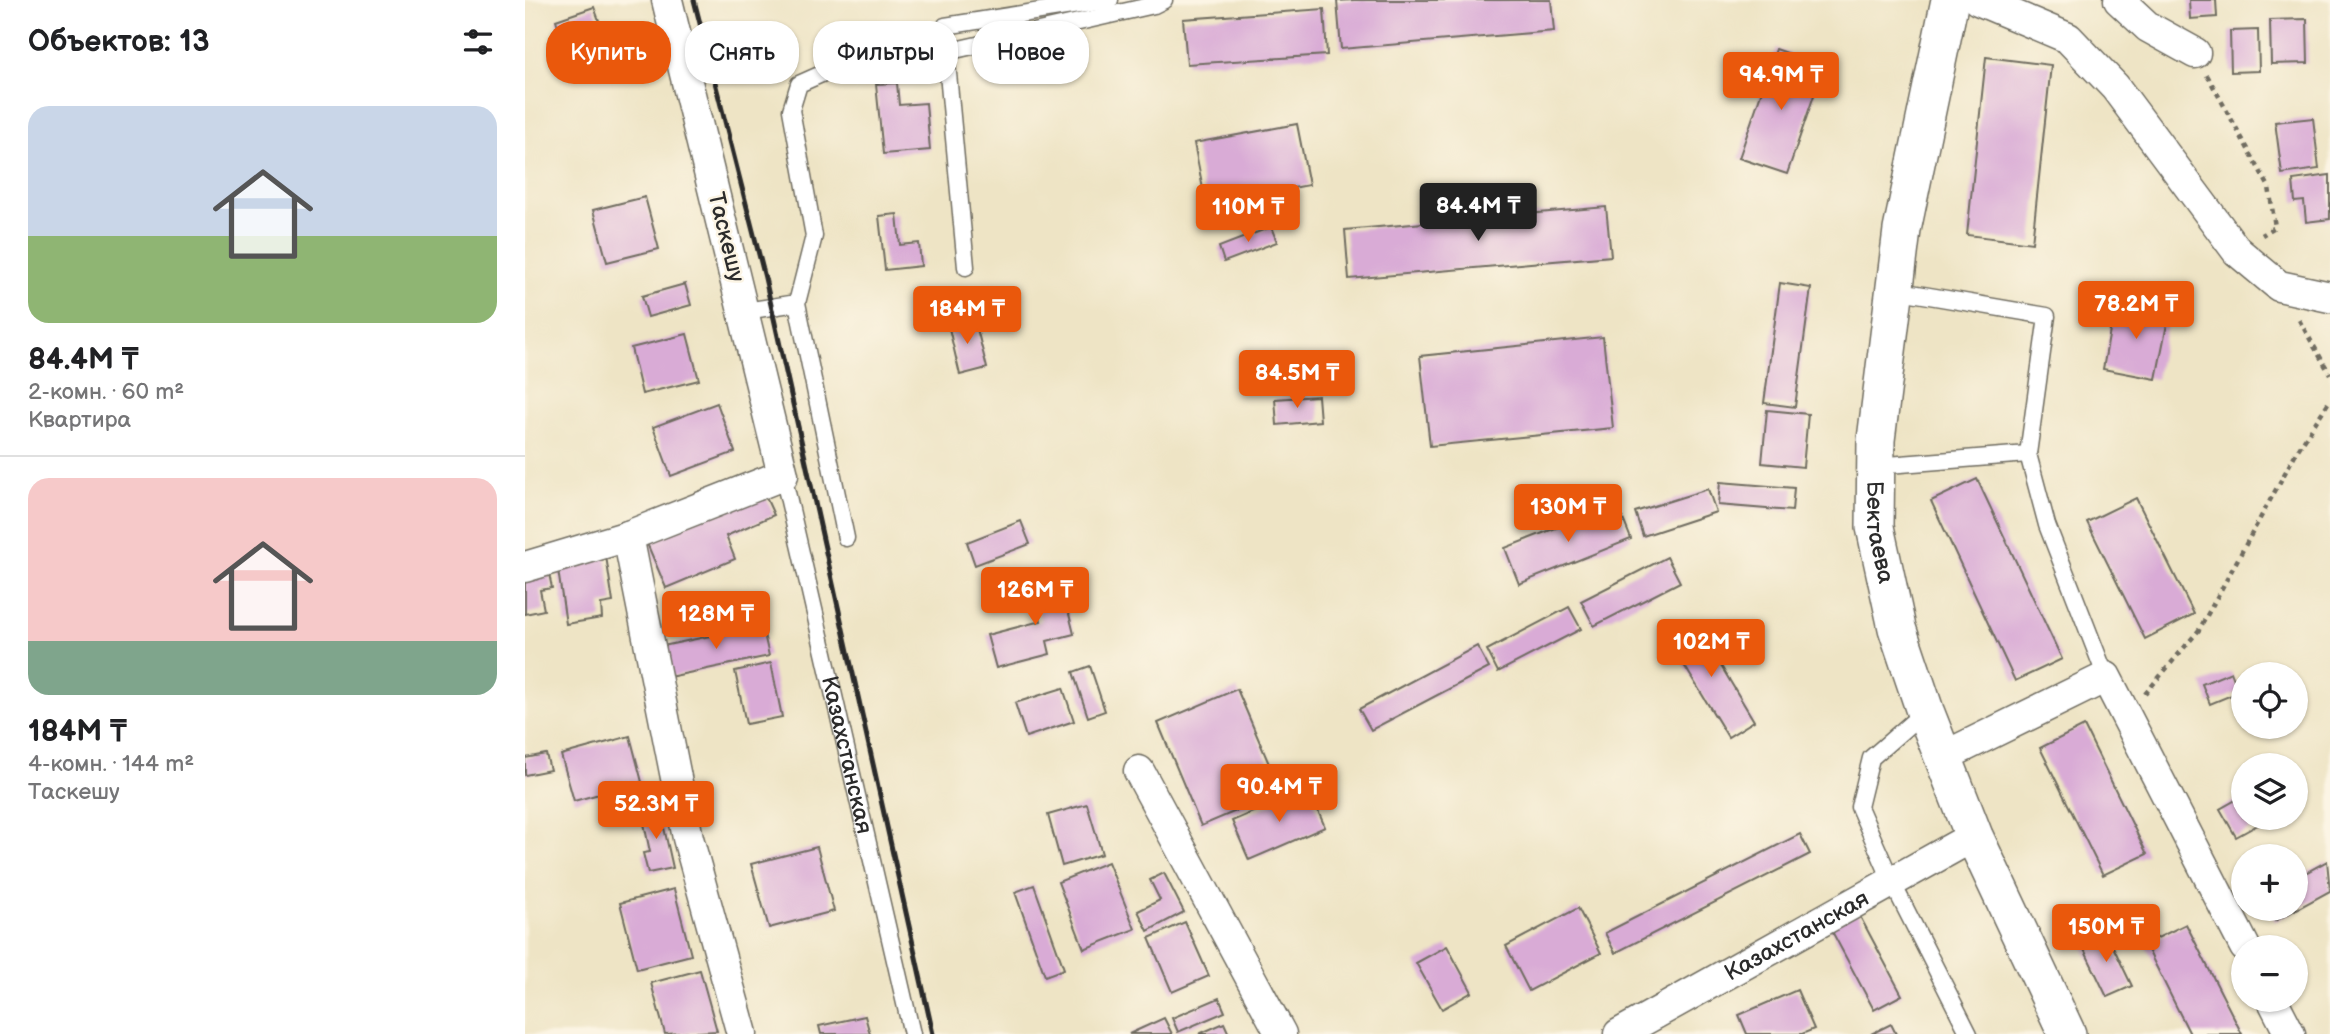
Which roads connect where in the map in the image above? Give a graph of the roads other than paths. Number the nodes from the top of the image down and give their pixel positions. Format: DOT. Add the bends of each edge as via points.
graph roads {
  1 [pos="667,0"];
  2 [pos="1110,0"];
  3 [pos="1164,0"];
  4 [pos="1949,0"];
  5 [pos="1978,0"];
  6 [pos="2119,0"];
  7 [pos="958,24"];
  8 [pos="958,49"];
  9 [pos="2195,54"];
  10 [pos="813,78"];
  11 [pos="949,84"];
  12 [pos="966,267"];
  13 [pos="1894,290"];
  14 [pos="2330,297"];
  15 [pos="797,303"];
  16 [pos="745,311"];
  17 [pos="2028,454"];
  18 [pos="1875,466"];
  19 [pos="783,475"];
  20 [pos="628,536"];
  21 [pos="846,538"];
  22 [pos="525,567"];
  23 [pos="2106,677"];
  24 [pos="1925,711"];
  25 [pos="1943,757"];
  26 [pos="1139,771"];
  27 [pos="1974,836"];
  28 [pos="1892,882"];
  29 [pos="2239,935"];
  30 [pos="2279,1012"];
  31 [pos="742,1034"];
  32 [pos="912,1034"];
  33 [pos="1281,1034"];
  34 [pos="1619,1034"];
  35 [pos="1969,1034"];
  36 [pos="2067,1034"];
  37 [pos="2290,1034"];
  1 -- 16 [label="street, Таскешу"];
  2 -- 7 [label="lane"];
  3 -- 8 [label="lane"];
  4 -- 13 [label="street, Бектаева"];
  5 -- 14 [label="street" via="2069,38 2115,87 2237,251 2279,286"];
  6 -- 9 [label="street" via="2148,27"];
  10 -- 15 [label="lane" via="799,84 791,110 814,236"];
  11 -- 12 [label="lane"];
  13 -- 17 [label="lane" via="2047,316"];
  13 -- 18 [label="street, Бектаева"];
  15 -- 16 [label="lane"];
  15 -- 21 [label="lane"];
  16 -- 19 [label="street, Таскешу"];
  17 -- 18 [label="lane"];
  17 -- 23 [label="lane" via="2047,525"];
  18 -- 24 [label="street, Бектаева" via="1875,527 1896,628"];
  19 -- 20 [label="street"];
  19 -- 32 [label="lane, Казахстанская"];
  20 -- 22 [label="street"];
  20 -- 31 [label="street" via="688,838"];
  23 -- 25 [label="street"];
  23 -- 29 [label="street"];
  24 -- 25 [label="street, Бектаева"];
  24 -- 28 [label="lane" via="1871,758 1859,807"];
  25 -- 27 [label="street, Бектаева"];
  26 -- 33 [label="street"];
  27 -- 28 [label="street, Казахстанская"];
  27 -- 36 [label="street, Бектаева"];
  28 -- 34 [label="street, Казахстанская"];
  28 -- 35 [label="lane"];
  30 -- 37 [label="street"];
}
